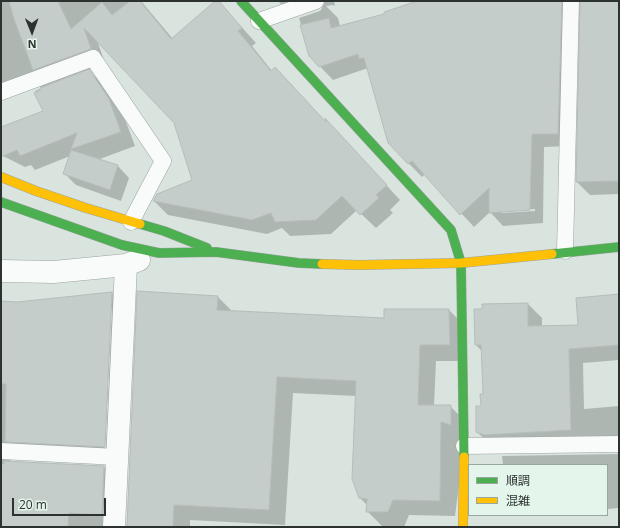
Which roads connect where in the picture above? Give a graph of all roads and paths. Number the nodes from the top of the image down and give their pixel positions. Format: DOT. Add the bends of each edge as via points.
graph roads {
  1 [pos="241,1"];
  2 [pos="316,1"];
  3 [pos="572,1"];
  4 [pos="259,21"];
  5 [pos="1,92"];
  6 [pos="1,177"];
  7 [pos="1,202"];
  8 [pos="131,222"];
  9 [pos="619,246"];
  10 [pos="564,251"];
  11 [pos="216,252"];
  12 [pos="159,253"];
  13 [pos="461,263"];
  14 [pos="126,265"];
  15 [pos="1,271"];
  16 [pos="619,444"];
  17 [pos="464,446"];
  18 [pos="1,451"];
  19 [pos="117,457"];
  20 [pos="114,527"];
  21 [pos="463,527"];
  1 -- 4 [label="street"];
  2 -- 4 [label="lane"];
  3 -- 10 [label="lane"];
  4 -- 13 [label="street" via="451,230"];
  5 -- 8 [label="lane" via="93,58 163,161"];
  6 -- 8 [label="street"];
  7 -- 12 [label="street" via="122,245"];
  8 -- 11 [label="street" via="164,231"];
  9 -- 10 [label="street"];
  10 -- 13 [label="street"];
  11 -- 12 [label="street"];
  11 -- 13 [label="street" via="299,263"];
  12 -- 14 [label="street"];
  13 -- 17 [label="street"];
  14 -- 15 [label="street" via="54,272"];
  14 -- 19 [label="street"];
  16 -- 17 [label="lane"];
  17 -- 21 [label="street"];
  18 -- 19 [label="lane"];
  19 -- 20 [label="street"];
}
